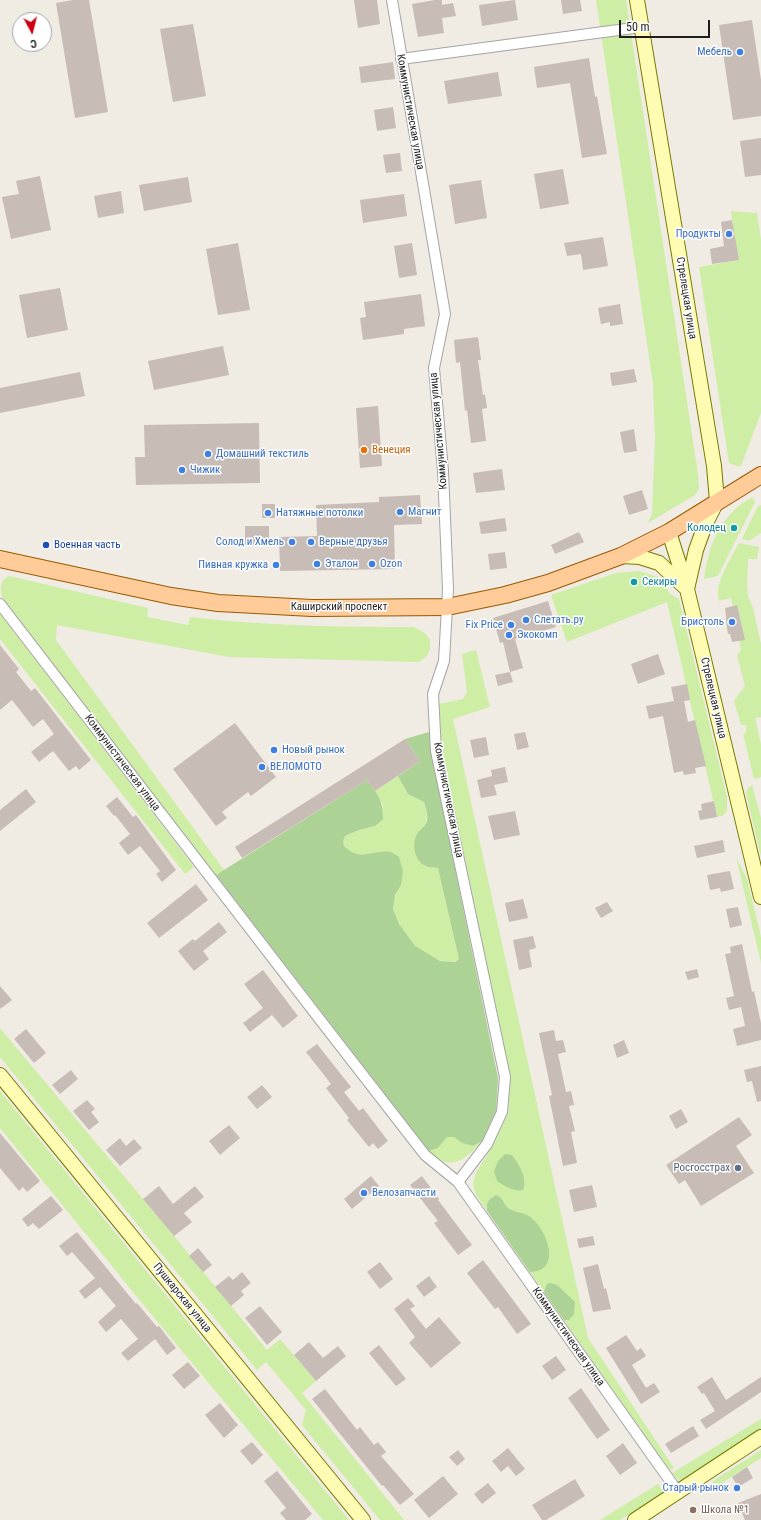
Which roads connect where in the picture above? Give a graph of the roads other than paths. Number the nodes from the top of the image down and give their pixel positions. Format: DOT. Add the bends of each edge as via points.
graph roads {
  1 [pos="392,0"];
  2 [pos="637,0"];
  3 [pos="641,27"];
  4 [pos="401,59"];
  5 [pos="761,475"];
  6 [pos="718,501"];
  7 [pos="669,532"];
  8 [pos="621,556"];
  9 [pos="0,559"];
  10 [pos="687,589"];
  11 [pos="0,604"];
  12 [pos="447,607"];
  13 [pos="761,897"];
  14 [pos="0,1075"];
  15 [pos="458,1182"];
  16 [pos="761,1437"];
  17 [pos="678,1492"];
  18 [pos="363,1520"];
  19 [pos="635,1520"];
  1 -- 4 [label="street, Коммунистическая улица"];
  2 -- 3 [label="main road, Стрелецкая улица"];
  3 -- 4 [label="street"];
  3 -- 6 [label="main road, Стрелецкая улица"];
  4 -- 12 [label="street, Коммунистическая улица" via="444,314 434,368 443,471 448,564"];
  5 -- 6 [label="main road"];
  6 -- 7 [label="main road, Каширский проспект"];
  6 -- 10 [label="main road, Стрелецкая улица" via="696,550"];
  7 -- 8 [label="main road, Каширский проспект"];
  7 -- 10 [label="main road"];
  8 -- 10 [label="main road" via="640,557 660,563"];
  8 -- 12 [label="main road, Каширский проспект" via="548,583"];
  9 -- 12 [label="main road, Каширский проспект" via="171,596 218,603 312,608"];
  10 -- 13 [label="main road, Стрелецкая улица"];
  11 -- 15 [label="street, Коммунистическая улица" via="320,1022 426,1155"];
  12 -- 15 [label="street, Коммунистическая улица" via="444,661 433,694 436,751 505,1077 502,1112 488,1144"];
  14 -- 18 [label="main road, Пушкарская улица"];
  15 -- 17 [label="street, Коммунистическая улица"];
  16 -- 17 [label="main road"];
  17 -- 19 [label="main road"];
}
